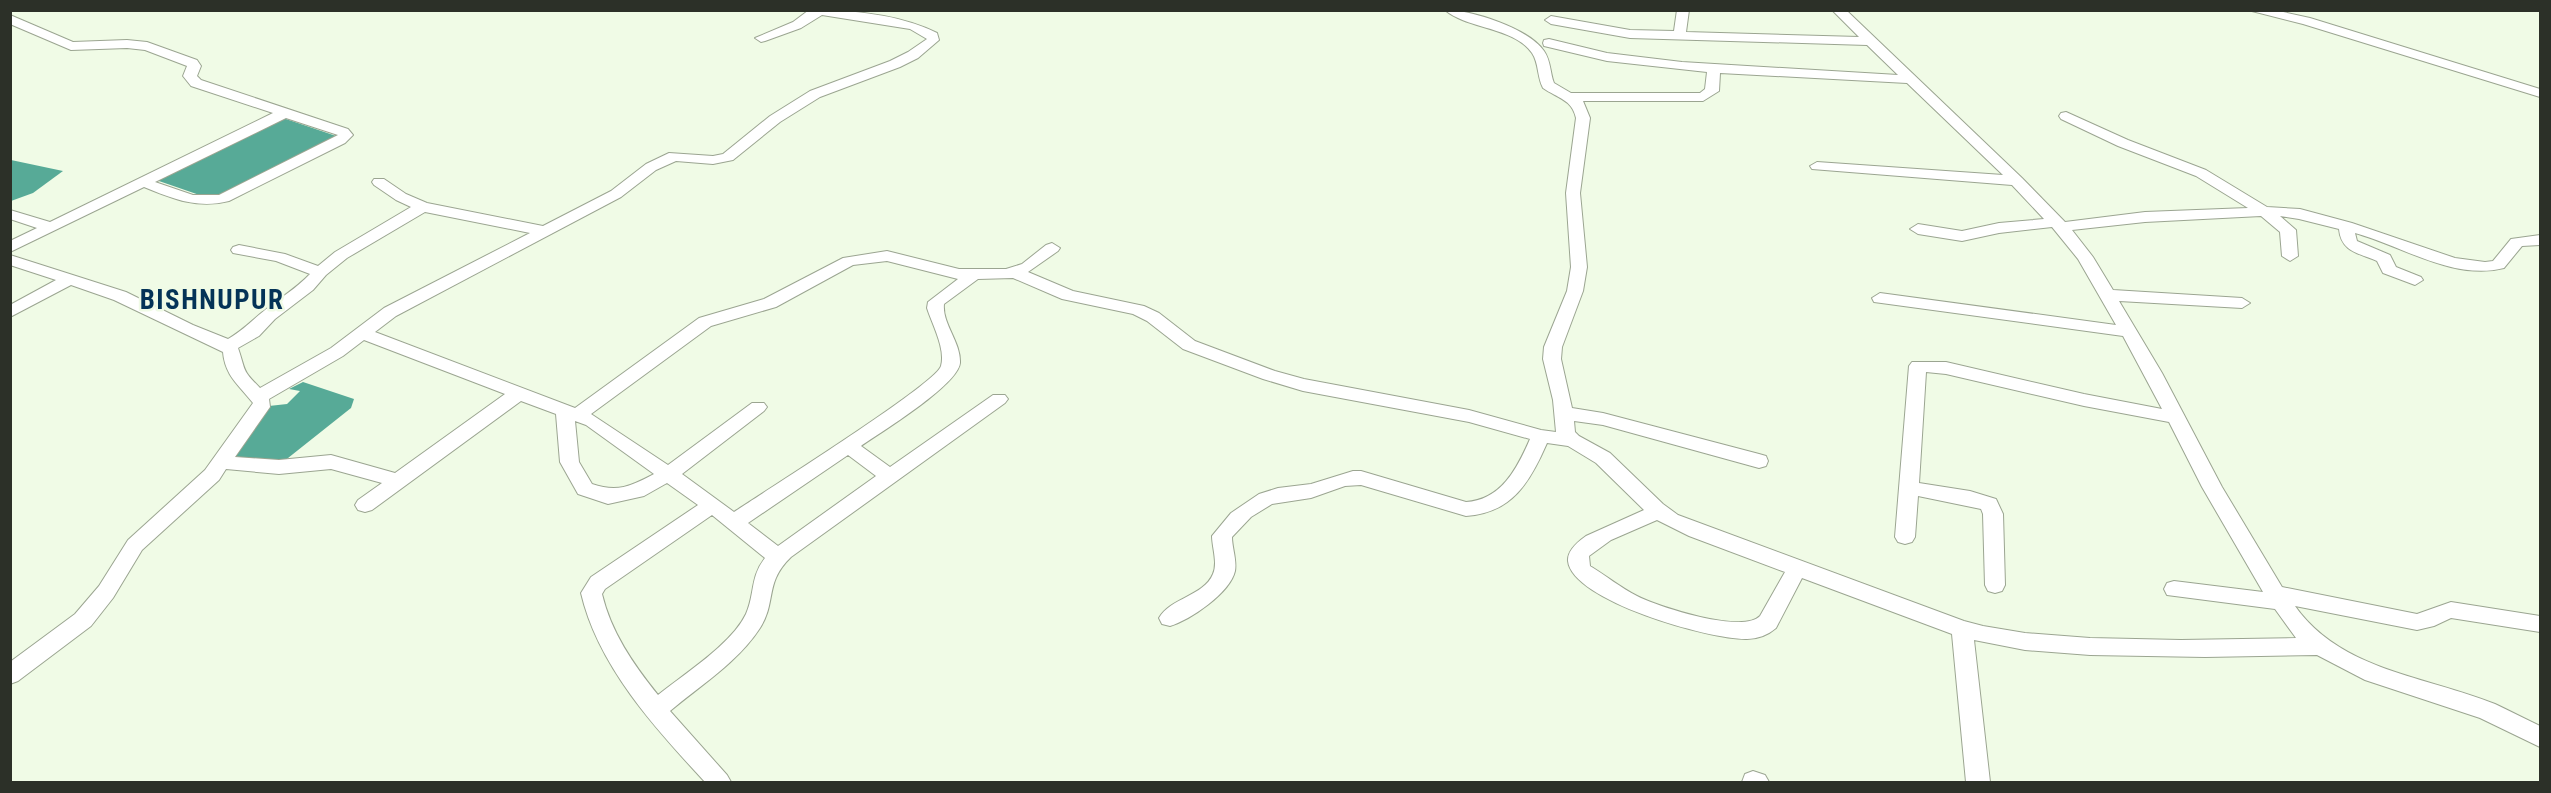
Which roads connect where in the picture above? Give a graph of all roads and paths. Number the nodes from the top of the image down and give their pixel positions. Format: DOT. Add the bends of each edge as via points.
graph roads {
  1 [pos="1683,10"];
  2 [pos="1838,10"];
  3 [pos="2254,10"];
  4 [pos="817,11"];
  5 [pos="1456,11"];
  6 [pos="1554,15"];
  7 [pos="10,19"];
  8 [pos="1681,37"];
  9 [pos="761,38"];
  10 [pos="1871,41"];
  11 [pos="1542,45"];
  12 [pos="1714,68"];
  13 [pos="1909,79"];
  14 [pos="2541,93"];
  15 [pos="1570,97"];
  16 [pos="285,112"];
  17 [pos="2066,116"];
  18 [pos="1817,166"];
  19 [pos="2017,181"];
  20 [pos="143,182"];
  21 [pos="379,182"];
  22 [pos="423,207"];
  23 [pos="2262,210"];
  24 [pos="10,214"];
  25 [pos="2059,224"];
  26 [pos="2346,226"];
  27 [pos="51,227"];
  28 [pos="1918,229"];
  29 [pos="546,231"];
  30 [pos="2541,240"];
  31 [pos="10,247"];
  32 [pos="1052,248"];
  33 [pos="239,250"];
  34 [pos="2290,256"];
  35 [pos="10,260"];
  36 [pos="1014,272"];
  37 [pos="320,273"];
  38 [pos="973,275"];
  39 [pos="70,279"];
  40 [pos="2415,280"];
  41 [pos="2108,295"];
  42 [pos="1880,298"];
  43 [pos="2242,303"];
  44 [pos="10,312"];
  45 [pos="2130,332"];
  46 [pos="362,333"];
  47 [pos="227,347"];
  48 [pos="518,394"];
  49 [pos="258,397"];
  50 [pos="999,399"];
  51 [pos="758,407"];
  52 [pos="571,413"];
  53 [pos="1563,413"];
  54 [pos="2175,417"];
  55 [pos="1541,436"];
  56 [pos="1572,440"];
  57 [pos="848,446"];
  58 [pos="1759,461"];
  59 [pos="222,462"];
  60 [pos="669,476"];
  61 [pos="889,476"];
  62 [pos="398,481"];
  63 [pos="1908,488"];
  64 [pos="365,505"];
  65 [pos="712,505"];
  66 [pos="1659,512"];
  67 [pos="734,522"];
  68 [pos="1905,537"];
  69 [pos="778,557"];
  70 [pos="1797,569"];
  71 [pos="1995,585"];
  72 [pos="2174,589"];
  73 [pos="2278,598"];
  74 [pos="1170,618"];
  75 [pos="2541,624"];
  76 [pos="1962,628"];
  77 [pos="2321,646"];
  78 [pos="10,675"];
  79 [pos="656,709"];
  80 [pos="2541,737"];
  81 [pos="1977,782"];
  82 [pos="720,783"];
  1 -- 8 [label="street"];
  2 -- 10 [label="street"];
  3 -- 14 [label="street" via="2306,21"];
  4 -- 9 [label="street" via="797,25"];
  4 -- 29 [label="street" via="913,26 928,32 933,40 895,64 815,94 728,157 664,159 616,194"];
  5 -- 11 [label="street"];
  6 -- 8 [label="street" via="1605,31"];
  6 -- 11 [label="street"];
  7 -- 16 [label="street" via="72,46 127,44 162,50 192,63 190,76 196,83"];
  8 -- 10 [label="street"];
  10 -- 13 [label="street"];
  11 -- 12 [label="street" via="1606,57"];
  11 -- 15 [label="street" via="1548,85"];
  12 -- 13 [label="street"];
  12 -- 15 [label="street" via="1712,91 1703,96"];
  13 -- 19 [label="street"];
  15 -- 53 [label="street" via="1582,107 1583,118 1573,193 1579,267 1552,359"];
  16 -- 20 [label="street"];
  16 -- 20 [label="street" via="346,135 215,201 194,201"];
  17 -- 23 [label="street" via="2123,143 2192,168"];
  18 -- 19 [label="street"];
  19 -- 25 [label="street"];
  20 -- 27 [label="street"];
  21 -- 22 [label="street"];
  22 -- 29 [label="street"];
  22 -- 37 [label="street" via="341,255"];
  23 -- 25 [label="street"];
  23 -- 26 [label="street" via="2284,211"];
  23 -- 34 [label="street" via="2288,230"];
  24 -- 27 [label="street"];
  25 -- 28 [label="street" via="1999,228 1962,236"];
  25 -- 41 [label="street"];
  26 -- 30 [label="street" via="2438,259 2475,266 2498,265 2517,242"];
  26 -- 40 [label="street" via="2349,242 2384,258 2389,270"];
  27 -- 31 [label="street"];
  29 -- 46 [label="street" via="412,299"];
  32 -- 36 [label="street" via="1028,267"];
  33 -- 37 [label="street" via="279,257"];
  35 -- 39 [label="street"];
  36 -- 38 [label="street"];
  36 -- 55 [label="street" via="1068,295 1138,310 1189,345 1269,375 1469,416"];
  37 -- 47 [label="street" via="253,332"];
  38 -- 52 [label="street" via="887,256 849,261 770,303 705,322"];
  38 -- 57 [label="street" via="936,302 949,349 951,363 947,374"];
  39 -- 44 [label="street"];
  39 -- 47 [label="street" via="120,296"];
  41 -- 43 [label="street"];
  41 -- 45 [label="street"];
  42 -- 45 [label="street"];
  45 -- 54 [label="street"];
  46 -- 48 [label="street"];
  46 -- 49 [label="street" via="337,352"];
  47 -- 49 [label="street" via="235,374"];
  48 -- 52 [label="street"];
  48 -- 62 [label="street"];
  49 -- 59 [label="street" via="261,407"];
  50 -- 61 [label="street"];
  51 -- 60 [label="street"];
  52 -- 60 [label="street" via="592,421"];
  52 -- 60 [label="street" via="566,445 584,489 608,497 639,490"];
  53 -- 56 [label="street" via="1566,434"];
  53 -- 58 [label="street" via="1603,419"];
  54 -- 63 [label="street" via="1919,365"];
  54 -- 73 [label="street"];
  55 -- 56 [label="street"];
  55 -- 74 [label="street" via="1515,484 1500,499 1479,510 1360,478 1348,478 1313,491 1273,496 1258,503 1222,536 1224,574 1218,583"];
  56 -- 66 [label="street" via="1603,458"];
  57 -- 61 [label="street"];
  57 -- 67 [label="street"];
  59 -- 62 [label="street" via="279,467 331,462"];
  59 -- 78 [label="street" via="135,545 106,592 82,620"];
  60 -- 65 [label="street"];
  61 -- 69 [label="street"];
  62 -- 64 [label="street"];
  63 -- 68 [label="street"];
  63 -- 71 [label="street" via="1989,504 1993,514"];
  65 -- 67 [label="street"];
  65 -- 79 [label="street" via="598,583 591,593 614,651"];
  66 -- 70 [label="street" via="1696,531"];
  66 -- 70 [label="street" via="1631,521 1584,549 1579,557 1583,571 1638,606 1711,627 1749,631 1768,622"];
  67 -- 69 [label="street"];
  69 -- 79 [label="street" via="763,581 753,621 736,643"];
  70 -- 76 [label="street"];
  72 -- 73 [label="street"];
  73 -- 75 [label="street" via="2417,622 2451,610"];
  73 -- 77 [label="street" via="2300,629"];
  76 -- 77 [label="street" via="2024,643 2099,647 2214,650"];
  76 -- 81 [label="street"];
  77 -- 80 [label="street" via="2373,674 2487,711"];
  79 -- 82 [label="street"];
}
